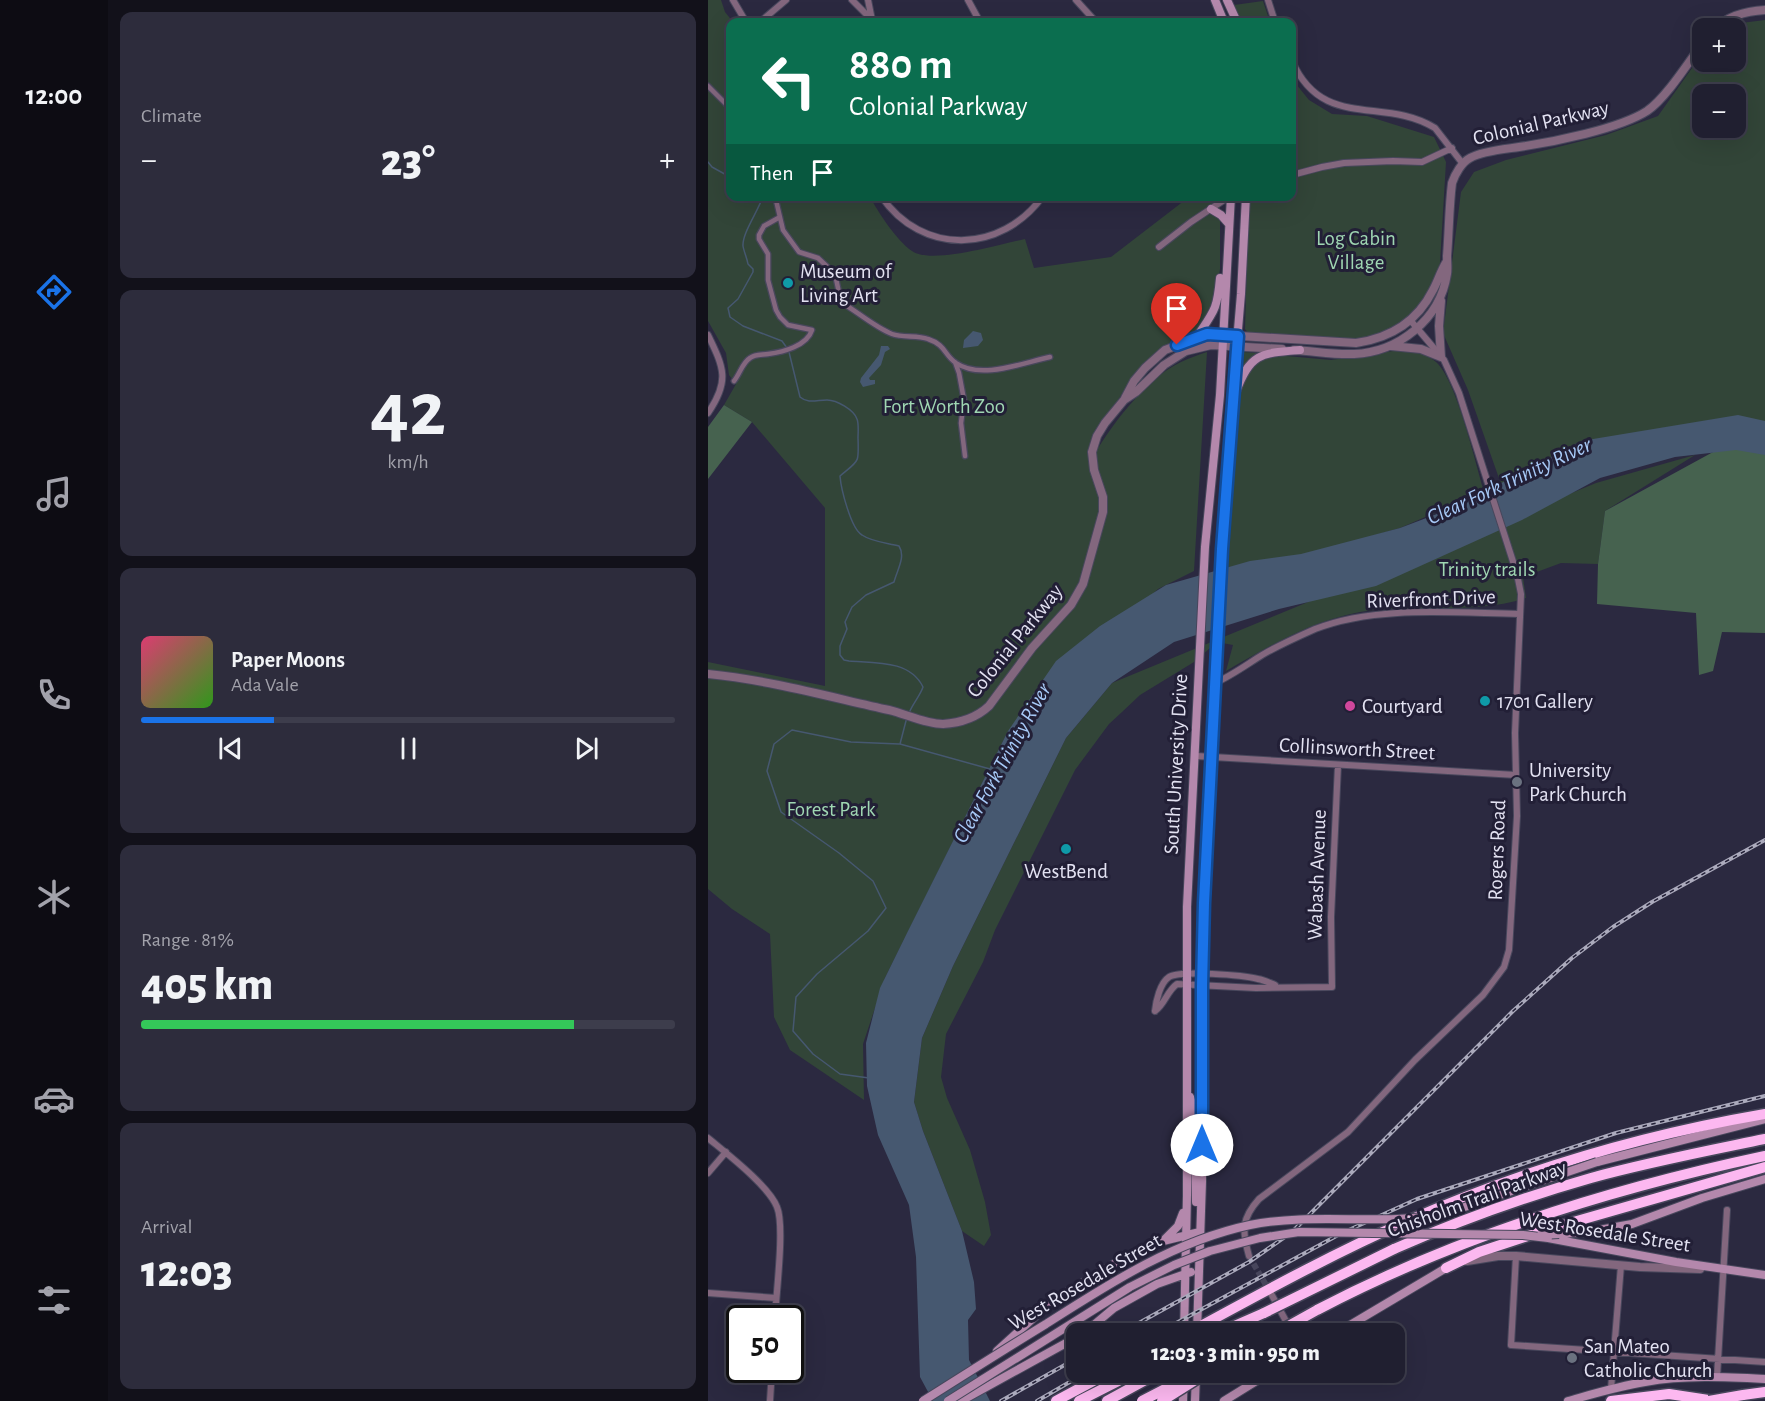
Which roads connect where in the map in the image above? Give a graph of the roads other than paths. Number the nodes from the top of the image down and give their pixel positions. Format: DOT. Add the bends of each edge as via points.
graph roads {
  1 [pos="733,0"];
  2 [pos="786,0"];
  3 [pos="852,0"];
  4 [pos="868,0"];
  5 [pos="968,0"];
  6 [pos="1076,0"];
  7 [pos="1215,0"];
  8 [pos="1227,0"];
  9 [pos="1268,0"];
  10 [pos="1765,10"];
  11 [pos="744,18"];
  12 [pos="765,18"];
  13 [pos="869,18"];
  14 [pos="871,18"];
  15 [pos="978,18"];
  16 [pos="1092,18"];
  17 [pos="1222,18"];
  18 [pos="1235,18"];
  19 [pos="1274,18"];
  20 [pos="1732,18"];
  21 [pos="1692,57"];
  22 [pos="1296,68"];
  23 [pos="708,86"];
  24 [pos="726,104"];
  25 [pos="1452,148"];
  26 [pos="1463,164"];
  27 [pos="1296,174"];
  28 [pos="776,201"];
  29 [pos="885,201"];
  30 [pos="1039,201"];
  31 [pos="1223,201"];
  32 [pos="1230,201"];
  33 [pos="1245,201"];
  34 [pos="1211,209"];
  35 [pos="780,217"];
  36 [pos="1229,224"];
  37 [pos="1228,243"];
  38 [pos="1159,247"];
  39 [pos="1447,261"];
  40 [pos="1442,293"];
  41 [pos="1410,321"];
  42 [pos="1418,330"];
  43 [pos="1222,334"];
  44 [pos="708,335"];
  45 [pos="1238,336"];
  46 [pos="1196,338"];
  47 [pos="1222,345"];
  48 [pos="1237,346"];
  49 [pos="1389,346"];
  50 [pos="1300,350"];
  51 [pos="1050,357"];
  52 [pos="1441,357"];
  53 [pos="954,362"];
  54 [pos="734,381"];
  55 [pos="1125,400"];
  56 [pos="1232,400"];
  57 [pos="708,413"];
  58 [pos="965,456"];
  59 [pos="1519,614"];
  60 [pos="1199,654"];
  61 [pos="708,674"];
  62 [pos="1215,683"];
  63 [pos="1196,756"];
  64 [pos="1212,757"];
  65 [pos="1338,765"];
  66 [pos="1516,775"];
  67 [pos="1185,973"];
  68 [pos="1202,974"];
  69 [pos="1186,985"];
  70 [pos="1202,986"];
  71 [pos="1279,987"];
  72 [pos="1187,1092"];
  73 [pos="1765,1114"];
  74 [pos="1765,1119"];
  75 [pos="708,1138"];
  76 [pos="1765,1139"];
  77 [pos="1186,1145"];
  78 [pos="1202,1145"];
  79 [pos="726,1152"];
  80 [pos="1765,1156"];
  81 [pos="1765,1167"];
  82 [pos="708,1173"];
  83 [pos="1765,1179"];
  84 [pos="1187,1195"];
  85 [pos="1201,1207"];
  86 [pos="1727,1210"];
  87 [pos="1200,1232"];
  88 [pos="1186,1234"];
  89 [pos="1522,1235"];
  90 [pos="1163,1241"];
  91 [pos="1249,1256"];
  92 [pos="1516,1256"];
  93 [pos="1621,1265"];
  94 [pos="1446,1268"];
  95 [pos="1199,1269"];
  96 [pos="1724,1270"];
  97 [pos="1186,1273"];
  98 [pos="1765,1275"];
  99 [pos="1267,1287"];
  100 [pos="708,1293"];
  101 [pos="776,1298"];
  102 [pos="776,1305"];
  103 [pos="1264,1313"];
  104 [pos="1097,1323"];
  105 [pos="1185,1323"];
  106 [pos="1197,1323"];
  107 [pos="1208,1323"];
  108 [pos="1241,1323"];
  109 [pos="1248,1323"];
  110 [pos="1287,1323"];
  111 [pos="1294,1323"];
  112 [pos="1354,1323"];
  113 [pos="1066,1343"];
  114 [pos="1614,1352"];
  115 [pos="1718,1359"];
  116 [pos="988,1360"];
  117 [pos="1765,1362"];
  118 [pos="1717,1377"];
  119 [pos="1765,1379"];
  120 [pos="771,1383"];
  121 [pos="1090,1383"];
  122 [pos="1114,1383"];
  123 [pos="1141,1383"];
  124 [pos="1176,1383"];
  125 [pos="1184,1383"];
  126 [pos="1191,1383"];
  127 [pos="1196,1383"];
  128 [pos="1253,1383"];
  129 [pos="1611,1389"];
  130 [pos="1765,1392"];
  131 [pos="770,1401"];
  132 [pos="923,1401"];
  133 [pos="948,1401"];
  134 [pos="961,1401"];
  135 [pos="1056,1401"];
  136 [pos="1079,1401"];
  137 [pos="1107,1401"];
  138 [pos="1142,1401"];
  139 [pos="1162,1401"];
  140 [pos="1183,1401"];
  141 [pos="1195,1401"];
  142 [pos="1224,1401"];
  143 [pos="1568,1401"];
  144 [pos="1611,1401"];
  145 [pos="1709,1401"];
  146 [pos="1715,1401"];
  1 -- 11 [label="street"];
  2 -- 12 [label="street"];
  3 -- 13 [label="street"];
  4 -- 14 [label="street"];
  5 -- 15 [label="street"];
  6 -- 16 [label="street"];
  7 -- 17 [label="main road"];
  8 -- 18 [label="main road"];
  9 -- 19 [label="street"];
  10 -- 20 [label="street"];
  21 -- 26 [label="street, Colonial Parkway" via="1661,97 1641,114 1552,142 1473,156"];
  22 -- 25 [label="street" via="1304,83 1334,105 1413,118 1435,128"];
  23 -- 24 [label="street"];
  25 -- 26 [label="street"];
  25 -- 27 [label="street" via="1422,162 1344,163"];
  26 -- 39 [label="street" via="1452,183"];
  28 -- 35 [label="street"];
  29 -- 30 [label="street" via="900,218 921,232 951,240 984,237 1012,225"];
  31 -- 34 [label="street"];
  32 -- 36 [label="main road, South University Drive"];
  33 -- 45 [label="main road, South University Drive"];
  34 -- 36 [label="main road"];
  34 -- 38 [label="street"];
  35 -- 53 [label="street" via="783,230 799,252 818,258 835,274 841,302 892,334 928,339 943,346"];
  35 -- 54 [label="street" via="760,230 759,239 768,254 768,280 780,317 788,325 812,330 795,347 747,359"];
  36 -- 37 [label="main road, South University Drive"];
  37 -- 43 [label="main road, South University Drive"];
  37 -- 46 [label="main road" via="1215,311"];
  39 -- 40 [label="street"];
  39 -- 41 [label="street, Colonial Parkway" via="1426,304"];
  40 -- 42 [label="street"];
  40 -- 52 [label="street" via="1438,326"];
  41 -- 42 [label="street, Rogers Road"];
  41 -- 45 [label="street, Colonial Parkway" via="1388,335 1356,343"];
  42 -- 49 [label="street, Colonial Parkway"];
  42 -- 52 [label="street, Rogers Road"];
  43 -- 45 [label="street, Colonial Parkway"];
  43 -- 46 [label="street, Colonial Parkway"];
  43 -- 47 [label="main road, South University Drive"];
  44 -- 57 [label="street" via="720,359 723,381 719,397"];
  45 -- 48 [label="main road, South University Drive"];
  46 -- 55 [label="street, Colonial Parkway" via="1165,350 1154,359 1129,387"];
  47 -- 48 [label="street, Colonial Parkway"];
  47 -- 55 [label="street, Colonial Parkway" via="1206,345 1181,354"];
  47 -- 60 [label="main road, South University Drive"];
  48 -- 50 [label="street, Colonial Parkway"];
  48 -- 56 [label="main road, South University Drive"];
  49 -- 50 [label="street, Colonial Parkway" via="1353,354"];
  49 -- 52 [label="street" via="1421,349"];
  50 -- 56 [label="main road" via="1269,353 1253,361 1242,374"];
  51 -- 53 [label="street" via="974,371"];
  52 -- 59 [label="street, Rogers Road" via="1459,393 1517,574"];
  53 -- 58 [label="street" via="964,400 961,423"];
  55 -- 61 [label="street, Colonial Parkway" via="1094,443 1092,461 1103,497 1103,512 1083,584 1071,605 981,713 943,724 775,685"];
  56 -- 62 [label="main road, South University Drive"];
  59 -- 62 [label="street, Riverfront Drive" via="1356,618 1304,634"];
  59 -- 66 [label="street, Rogers Road"];
  60 -- 62 [label="main road" via="1202,675 1207,683"];
  60 -- 63 [label="main road, South University Drive"];
  62 -- 64 [label="main road, South University Drive"];
  63 -- 64 [label="street, Collinsworth Street"];
  63 -- 67 [label="main road, South University Drive"];
  64 -- 65 [label="street, Collinsworth Street"];
  64 -- 68 [label="main road, South University Drive"];
  65 -- 66 [label="street, Collinsworth Street"];
  65 -- 71 [label="street, Wabash Avenue" via="1332,987"];
  66 -- 91 [label="street, Rogers Road" via="1509,950 1500,975 1348,1132 1247,1212 1244,1237"];
  67 -- 68 [label="street"];
  67 -- 69 [label="main road, South University Drive"];
  67 -- 69 [label="street" via="1166,979 1155,1011 1174,986"];
  68 -- 70 [label="main road, South University Drive"];
  68 -- 71 [label="street" via="1256,978"];
  69 -- 70 [label="street"];
  69 -- 72 [label="main road, South University Drive"];
  70 -- 71 [label="street"];
  70 -- 78 [label="main road, South University Drive"];
  72 -- 77 [label="main road, South University Drive"];
  72 -- 78 [label="main road" via="1192,1101 1194,1139"];
  73 -- 99 [label="highway" via="1627,1143 1479,1192 1406,1221"];
  74 -- 116 [label="main road, West Rosedale Street, bridge" via="1597,1162 1444,1214 1418,1218 1310,1218 1230,1230 1160,1256"];
  75 -- 79 [label="street"];
  76 -- 103 [label="highway, Chisholm Trail Parkway, bridge" via="1644,1165 1494,1209 1394,1249"];
  77 -- 84 [label="main road, South University Drive"];
  77 -- 85 [label="main road" via="1195,1156 1196,1202"];
  78 -- 85 [label="main road, South University Drive"];
  79 -- 82 [label="street"];
  79 -- 101 [label="street" via="770,1194 778,1208"];
  80 -- 111 [label="highway, Chisholm Trail Parkway, bridge" via="1571,1205 1456,1246"];
  81 -- 94 [label="highway" via="1566,1224 1479,1252"];
  83 -- 89 [label="main road, bridge" via="1632,1224 1588,1232"];
  84 -- 88 [label="main road, South University Drive"];
  84 -- 90 [label="main road" via="1178,1227"];
  85 -- 87 [label="main road, South University Drive"];
  86 -- 96 [label="street"];
  87 -- 88 [label="main road"];
  87 -- 95 [label="main road, South University Drive"];
  88 -- 90 [label="main road"];
  88 -- 97 [label="main road, South University Drive"];
  89 -- 96 [label="main road, West Rosedale Street, bridge"];
  89 -- 133 [label="main road, West Rosedale Street, bridge" via="1299,1232 1210,1251 1130,1287"];
  90 -- 116 [label="main road, bridge" via="1124,1258 1051,1302"];
  92 -- 93 [label="street"];
  92 -- 94 [label="street" via="1484,1257"];
  92 -- 114 [label="street" via="1511,1345"];
  93 -- 96 [label="street"];
  93 -- 114 [label="street"];
  94 -- 112 [label="main road"];
  95 -- 97 [label="main road"];
  95 -- 106 [label="main road, South University Drive"];
  96 -- 98 [label="main road, West Rosedale Street"];
  96 -- 115 [label="street"];
  97 -- 104 [label="main road" via="1114,1308"];
  97 -- 105 [label="main road, South University Drive"];
  99 -- 107 [label="highway"];
  99 -- 110 [label="street"];
  100 -- 101 [label="street"];
  101 -- 102 [label="street"];
  103 -- 108 [label="highway, Chisholm Trail Parkway"];
  103 -- 109 [label="highway"];
  113 -- 134 [label="main road"];
  114 -- 115 [label="street"];
  114 -- 129 [label="street"];
  115 -- 117 [label="street"];
  115 -- 118 [label="street"];
  116 -- 132 [label="main road, West Rosedale Street, bridge"];
  118 -- 119 [label="main road"];
  118 -- 129 [label="main road"];
  120 -- 131 [label="street"];
  121 -- 135 [label="highway"];
  122 -- 136 [label="highway"];
  123 -- 137 [label="highway"];
  124 -- 138 [label="highway, bridge"];
  125 -- 140 [label="main road"];
  126 -- 139 [label="highway, bridge"];
  127 -- 141 [label="main road"];
  128 -- 142 [label="main road"];
  129 -- 143 [label="main road"];
  130 -- 145 [label="highway, bridge"];
  144 -- 146 [label="highway" via="1669,1394"];
}
